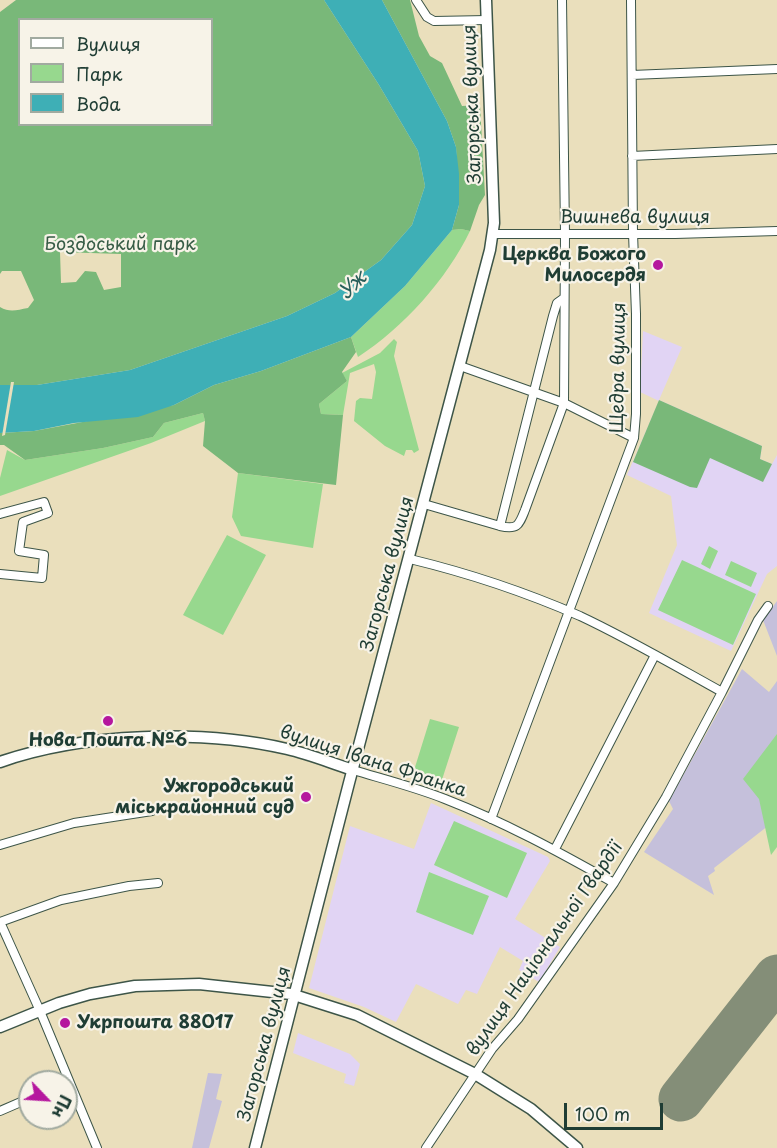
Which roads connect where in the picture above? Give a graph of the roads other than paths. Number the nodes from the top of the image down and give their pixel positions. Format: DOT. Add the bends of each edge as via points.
graph roads {
  1 [pos="416,0"];
  2 [pos="486,0"];
  3 [pos="562,0"];
  4 [pos="631,0"];
  5 [pos="487,20"];
  6 [pos="777,69"];
  7 [pos="632,75"];
  8 [pos="777,149"];
  9 [pos="632,156"];
  10 [pos="777,231"];
  11 [pos="633,233"];
  12 [pos="493,234"];
  13 [pos="565,234"];
  14 [pos="564,298"];
  15 [pos="460,366"];
  16 [pos="533,392"];
  17 [pos="564,403"];
  18 [pos="634,438"];
  19 [pos="424,504"];
  20 [pos="0,514"];
  21 [pos="500,526"];
  22 [pos="410,559"];
  23 [pos="0,574"];
  24 [pos="768,606"];
  25 [pos="567,611"];
  26 [pos="655,655"];
  27 [pos="722,692"];
  28 [pos="0,762"];
  29 [pos="352,770"];
  30 [pos="152,811"];
  31 [pos="491,819"];
  32 [pos="0,845"];
  33 [pos="555,849"];
  34 [pos="158,883"];
  35 [pos="614,883"];
  36 [pos="0,922"];
  37 [pos="295,995"];
  38 [pos="40,1011"];
  39 [pos="0,1027"];
  40 [pos="62,1070"];
  41 [pos="475,1074"];
  42 [pos="18,1103"];
  43 [pos="78,1107"];
  44 [pos="0,1111"];
  45 [pos="96,1148"];
  46 [pos="255,1148"];
  47 [pos="426,1148"];
  48 [pos="577,1148"];
  1 -- 5 [label="street" via="434,21"];
  2 -- 5 [label="street, Загорська вулиця"];
  3 -- 13 [label="street"];
  4 -- 7 [label="street, Щедра вулиця"];
  5 -- 12 [label="street, Загорська вулиця"];
  6 -- 7 [label="street"];
  7 -- 9 [label="street, Щедра вулиця"];
  8 -- 9 [label="street"];
  9 -- 11 [label="street, Щедра вулиця"];
  10 -- 11 [label="street, Вишнева вулиця"];
  11 -- 13 [label="street, Вишнева вулиця"];
  11 -- 18 [label="street, Щедра вулиця" via="637,387"];
  12 -- 13 [label="street, Вишнева вулиця"];
  12 -- 15 [label="street, Загорська вулиця"];
  13 -- 14 [label="street"];
  14 -- 16 [label="street" via="553,316"];
  14 -- 17 [label="street"];
  15 -- 16 [label="street"];
  15 -- 19 [label="street, Загорська вулиця"];
  16 -- 17 [label="street"];
  16 -- 21 [label="street"];
  17 -- 18 [label="street"];
  17 -- 21 [label="street" via="519,523 510,528"];
  18 -- 25 [label="street, Щедра вулиця"];
  19 -- 21 [label="street"];
  19 -- 22 [label="street, Загорська вулиця"];
  20 -- 23 [label="street" via="44,502 48,513 23,522 20,551 44,555 42,578"];
  22 -- 25 [label="street" via="487,580"];
  22 -- 29 [label="street, Загорська вулиця"];
  24 -- 27 [label="street, вулиця Національної Гвардії"];
  25 -- 26 [label="street"];
  25 -- 31 [label="street, Щедра вулиця"];
  26 -- 27 [label="street"];
  26 -- 33 [label="street"];
  27 -- 35 [label="street, вулиця Національної Гвардії"];
  28 -- 29 [label="street, вулиця Івана Франка" via="79,743 159,738 268,746"];
  29 -- 31 [label="street, вулиця Івана Франка" via="444,799"];
  29 -- 37 [label="street, Загорська вулиця"];
  30 -- 32 [label="street" via="74,823"];
  31 -- 33 [label="street, вулиця Івана Франка"];
  33 -- 35 [label="street, вулиця Івана Франка"];
  34 -- 36 [label="street" via="61,900"];
  35 -- 41 [label="street, вулиця Національної Гвардії"];
  36 -- 38 [label="street"];
  37 -- 38 [label="street" via="199,984 156,985 90,994"];
  37 -- 41 [label="street" via="365,1018"];
  37 -- 46 [label="street, Загорська вулиця"];
  38 -- 39 [label="street"];
  38 -- 40 [label="street"];
  41 -- 47 [label="street, вулиця Національної Гвардії"];
  41 -- 48 [label="street" via="531,1109"];
  42 -- 44 [label="street"];
  43 -- 45 [label="street"];
}
